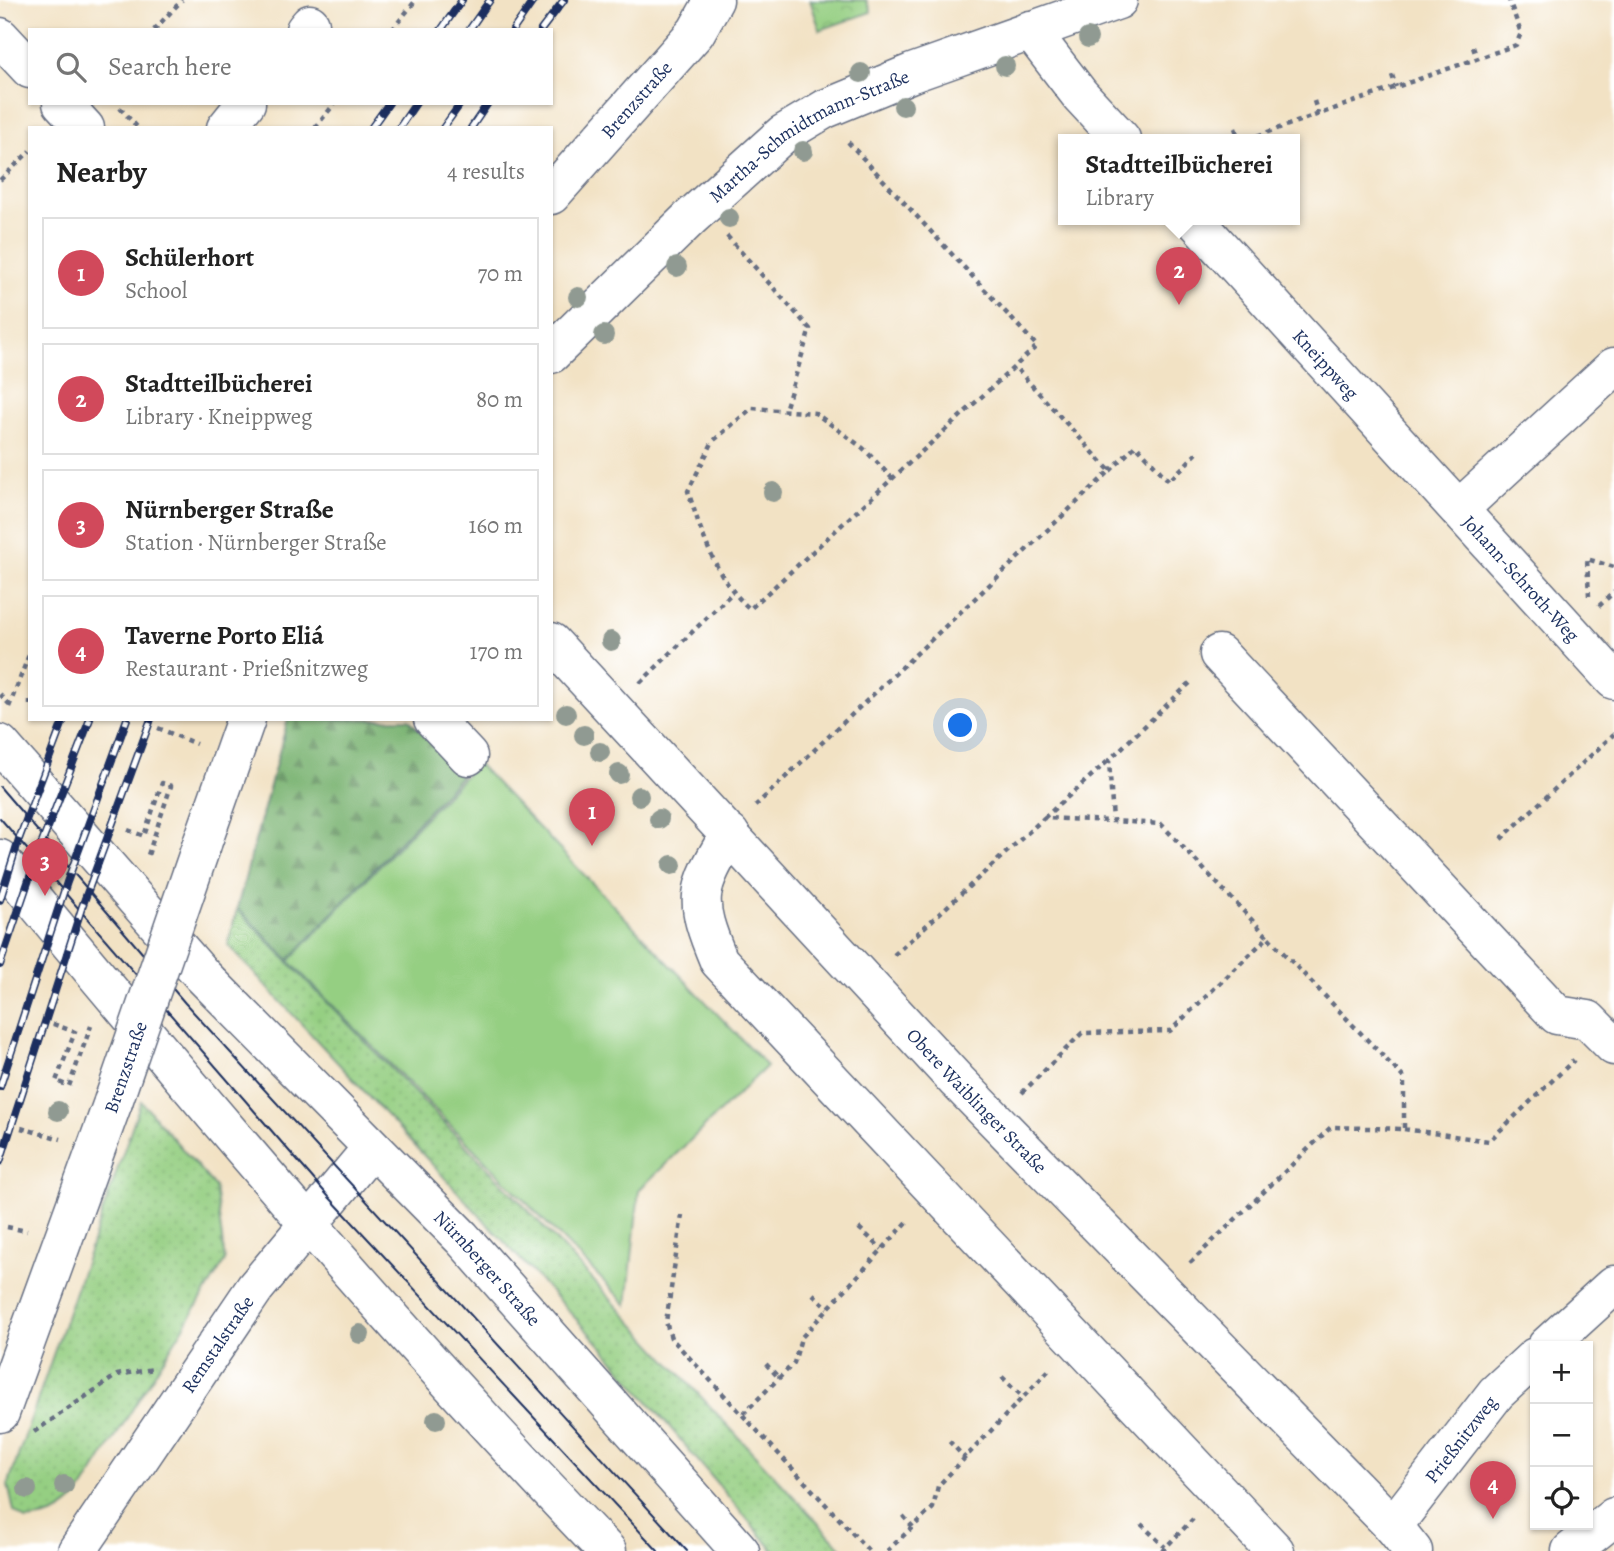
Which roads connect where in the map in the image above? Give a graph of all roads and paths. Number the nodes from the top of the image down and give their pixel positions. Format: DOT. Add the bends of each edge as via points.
graph roads {
  1 [pos="182,0"];
  2 [pos="416,0"];
  3 [pos="714,0"];
  4 [pos="1118,0"];
  5 [pos="1510,0"];
  6 [pos="156,28"];
  7 [pos="394,28"];
  8 [pos="1030,30"];
  9 [pos="1473,47"];
  10 [pos="1476,59"];
  11 [pos="1392,75"];
  12 [pos="1396,87"];
  13 [pos="1314,101"];
  14 [pos="64,105"];
  15 [pos="118,105"];
  16 [pos="244,105"];
  17 [pos="333,105"];
  18 [pos="1318,114"];
  19 [pos="83,126"];
  20 [pos="136,126"];
  21 [pos="228,126"];
  22 [pos="317,126"];
  23 [pos="1235,128"];
  24 [pos="1116,134"];
  25 [pos="1237,134"];
  26 [pos="1262,134"];
  27 [pos="845,139"];
  28 [pos="28,153"];
  29 [pos="0,180"];
  30 [pos="553,193"];
  31 [pos="1199,225"];
  32 [pos="726,234"];
  33 [pos="553,352"];
  34 [pos="1614,367"];
  35 [pos="1015,368"];
  36 [pos="785,410"];
  37 [pos="1197,453"];
  38 [pos="1110,471"];
  39 [pos="893,479"];
  40 [pos="1459,509"];
  41 [pos="1614,567"];
  42 [pos="732,593"];
  43 [pos="1590,600"];
  44 [pos="553,644"];
  45 [pos="1219,654"];
  46 [pos="28,657"];
  47 [pos="643,680"];
  48 [pos="1614,680"];
  49 [pos="0,694"];
  50 [pos="245,721"];
  51 [pos="435,721"];
  52 [pos="1614,734"];
  53 [pos="0,744"];
  54 [pos="468,756"];
  55 [pos="1109,760"];
  56 [pos="1549,781"];
  57 [pos="1556,788"];
  58 [pos="1044,818"];
  59 [pos="742,821"];
  60 [pos="1112,821"];
  61 [pos="120,827"];
  62 [pos="1502,839"];
  63 [pos="0,859"];
  64 [pos="147,859"];
  65 [pos="1268,937"];
  66 [pos="884,965"];
  67 [pos="94,1018"];
  68 [pos="52,1024"];
  69 [pos="1608,1040"];
  70 [pos="1013,1101"];
  71 [pos="1405,1129"];
  72 [pos="372,1148"];
  73 [pos="936,1191"];
  74 [pos="682,1215"];
  75 [pos="309,1221"];
  76 [pos="859,1228"];
  77 [pos="882,1249"];
  78 [pos="1188,1266"];
  79 [pos="1614,1285"];
  80 [pos="813,1294"];
  81 [pos="828,1308"];
  82 [pos="1078,1340"];
  83 [pos="1552,1341"];
  84 [pos="1530,1362"];
  85 [pos="766,1364"];
  86 [pos="117,1375"];
  87 [pos="1002,1377"];
  88 [pos="779,1378"];
  89 [pos="1023,1397"];
  90 [pos="743,1414"];
  91 [pos="15,1424"];
  92 [pos="949,1441"];
  93 [pos="965,1458"];
  94 [pos="903,1516"];
  95 [pos="1141,1524"];
  96 [pos="914,1527"];
  97 [pos="1403,1539"];
  98 [pos="1165,1547"];
  99 [pos="77,1551"];
  100 [pos="607,1551"];
  101 [pos="740,1551"];
  102 [pos="869,1551"];
  103 [pos="887,1551"];
  104 [pos="1275,1551"];
  1 -- 6 [label="path"];
  2 -- 7 [label="path"];
  3 -- 30 [label="street, Brenzstraße" via="696,32"];
  4 -- 8 [label="street, Martha-Schmidtmann-Straße"];
  5 -- 10 [label="path" via="1521,33 1516,45"];
  8 -- 24 [label="street"];
  8 -- 33 [label="street, Martha-Schmidtmann-Straße" via="825,109 783,134"];
  9 -- 10 [label="path"];
  10 -- 12 [label="path"];
  11 -- 12 [label="path"];
  12 -- 18 [label="path"];
  13 -- 18 [label="path"];
  14 -- 19 [label="street"];
  15 -- 20 [label="path"];
  16 -- 21 [label="street"];
  17 -- 22 [label="path"];
  18 -- 26 [label="path"];
  23 -- 25 [label="path"];
  27 -- 35 [label="path" via="1037,346"];
  28 -- 29 [label="path"];
  31 -- 40 [label="street, Kneippweg"];
  32 -- 36 [label="path" via="810,329"];
  34 -- 40 [label="street"];
  35 -- 38 [label="path"];
  35 -- 39 [label="path"];
  36 -- 39 [label="path" via="815,413 863,448"];
  36 -- 42 [label="path" via="752,408 713,441 688,491 706,547"];
  37 -- 38 [label="path" via="1169,481 1136,445"];
  38 -- 59 [label="path"];
  39 -- 42 [label="path" via="750,609"];
  40 -- 48 [label="street, Johann-Schroth-Weg"];
  41 -- 43 [label="path" via="1587,559"];
  42 -- 47 [label="path"];
  44 -- 59 [label="street, Obere Waiblinger Straße"];
  45 -- 55 [label="path"];
  45 -- 69 [label="street" via="1556,1015 1588,1020"];
  46 -- 49 [label="path" via="10,706"];
  50 -- 91 [label="street, Brenzstraße, bridge" via="113,1102"];
  51 -- 54 [label="street"];
  52 -- 57 [label="path"];
  53 -- 72 [label="street, Nürnberger Straße" via="202,975"];
  55 -- 58 [label="path"];
  55 -- 60 [label="path"];
  56 -- 57 [label="path"];
  57 -- 62 [label="path"];
  58 -- 60 [label="path"];
  58 -- 66 [label="path"];
  59 -- 73 [label="street" via="703,878 701,920 719,961"];
  59 -- 97 [label="street, Obere Waiblinger Straße" via="957,1081"];
  60 -- 65 [label="path" via="1161,824"];
  61 -- 64 [label="path" via="144,836 162,783 171,786"];
  63 -- 75 [label="street"];
  65 -- 70 [label="path" via="1170,1031 1082,1033"];
  65 -- 71 [label="path" via="1404,1079"];
  67 -- 68 [label="path" via="69,1086 57,1081 75,1032"];
  69 -- 71 [label="path" via="1489,1140"];
  71 -- 78 [label="path" via="1331,1126"];
  72 -- 75 [label="street, Remstalstraße"];
  72 -- 101 [label="street, Nürnberger Straße" via="462,1238"];
  73 -- 77 [label="path"];
  73 -- 82 [label="street"];
  74 -- 90 [label="path" via="666,1322 671,1338"];
  75 -- 99 [label="street, Remstalstraße" via="255,1288"];
  75 -- 100 [label="street" via="480,1420"];
  76 -- 77 [label="path"];
  77 -- 81 [label="path"];
  79 -- 83 [label="street"];
  80 -- 81 [label="path"];
  81 -- 88 [label="path" via="801,1338 794,1363"];
  82 -- 89 [label="path"];
  82 -- 104 [label="street"];
  84 -- 97 [label="street, Prießnitzweg" via="1496,1393"];
  85 -- 88 [label="path"];
  86 -- 91 [label="path" via="72,1408"];
  87 -- 89 [label="path"];
  88 -- 90 [label="path"];
  89 -- 93 [label="path"];
  90 -- 102 [label="path"];
  92 -- 93 [label="path"];
  93 -- 96 [label="path" via="938,1486 933,1508"];
  94 -- 96 [label="path"];
  95 -- 98 [label="path"];
  96 -- 103 [label="path"];
}
